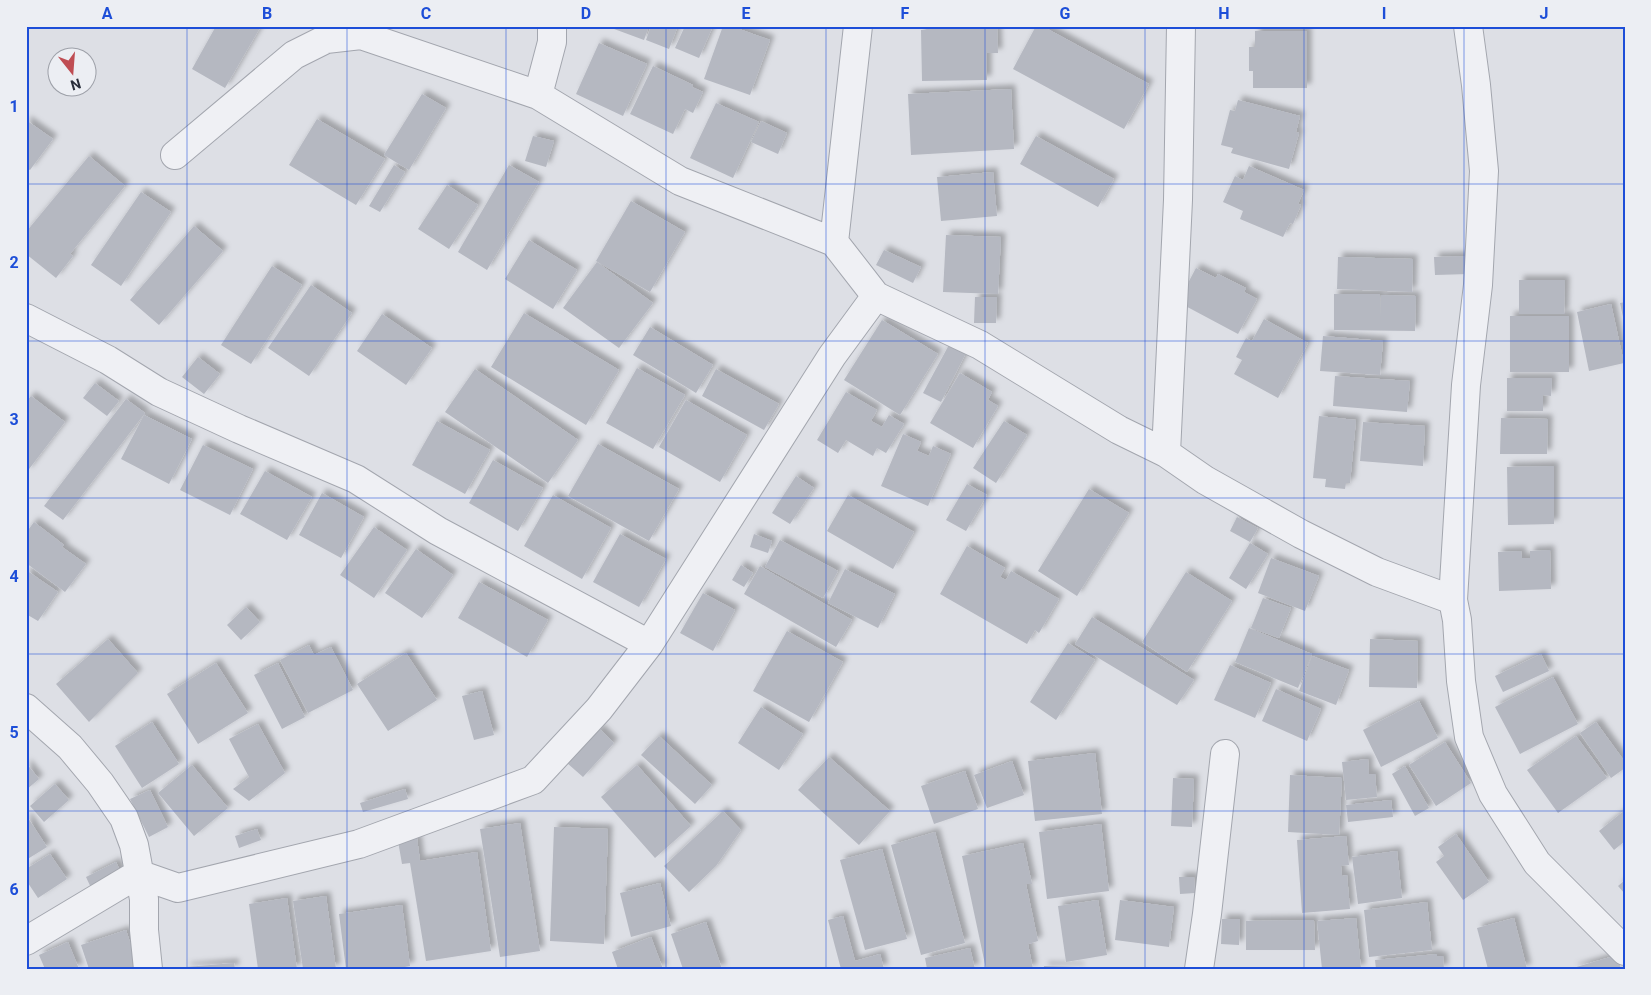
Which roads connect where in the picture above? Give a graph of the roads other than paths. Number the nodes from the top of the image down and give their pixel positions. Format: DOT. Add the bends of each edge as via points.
graph roads {
  1 [pos="552,26"];
  2 [pos="858,26"];
  3 [pos="1181,26"];
  4 [pos="1468,26"];
  5 [pos="538,95"];
  6 [pos="175,156"];
  7 [pos="834,242"];
  8 [pos="876,296"];
  9 [pos="26,318"];
  10 [pos="1166,453"];
  11 [pos="1453,600"];
  12 [pos="649,644"];
  13 [pos="26,708"];
  14 [pos="1226,754"];
  15 [pos="138,874"];
  16 [pos="26,941"];
  17 [pos="1625,951"];
  18 [pos="148,969"];
  19 [pos="1199,969"];
  1 -- 5 [label="street" via="552,42"];
  2 -- 7 [label="street"];
  3 -- 10 [label="street" via="1178,200"];
  4 -- 11 [label="street" via="1484,171 1478,285 1466,385"];
  5 -- 6 [label="street" via="361,35 326,38 294,55"];
  5 -- 7 [label="street" via="680,181"];
  7 -- 8 [label="street"];
  8 -- 10 [label="street" via="980,345 1119,430"];
  8 -- 12 [label="street" via="832,356"];
  9 -- 12 [label="street" via="108,360 159,392 356,479 438,531"];
  10 -- 11 [label="street" via="1205,480 1301,534 1377,572"];
  11 -- 17 [label="street" via="1470,737 1493,794 1537,863"];
  12 -- 15 [label="street" via="599,709 532,780 359,844 178,888"];
  13 -- 15 [label="street" via="70,746 124,818 134,845"];
  14 -- 19 [label="street"];
  15 -- 16 [label="street"];
  15 -- 18 [label="street" via="144,899"];
}
